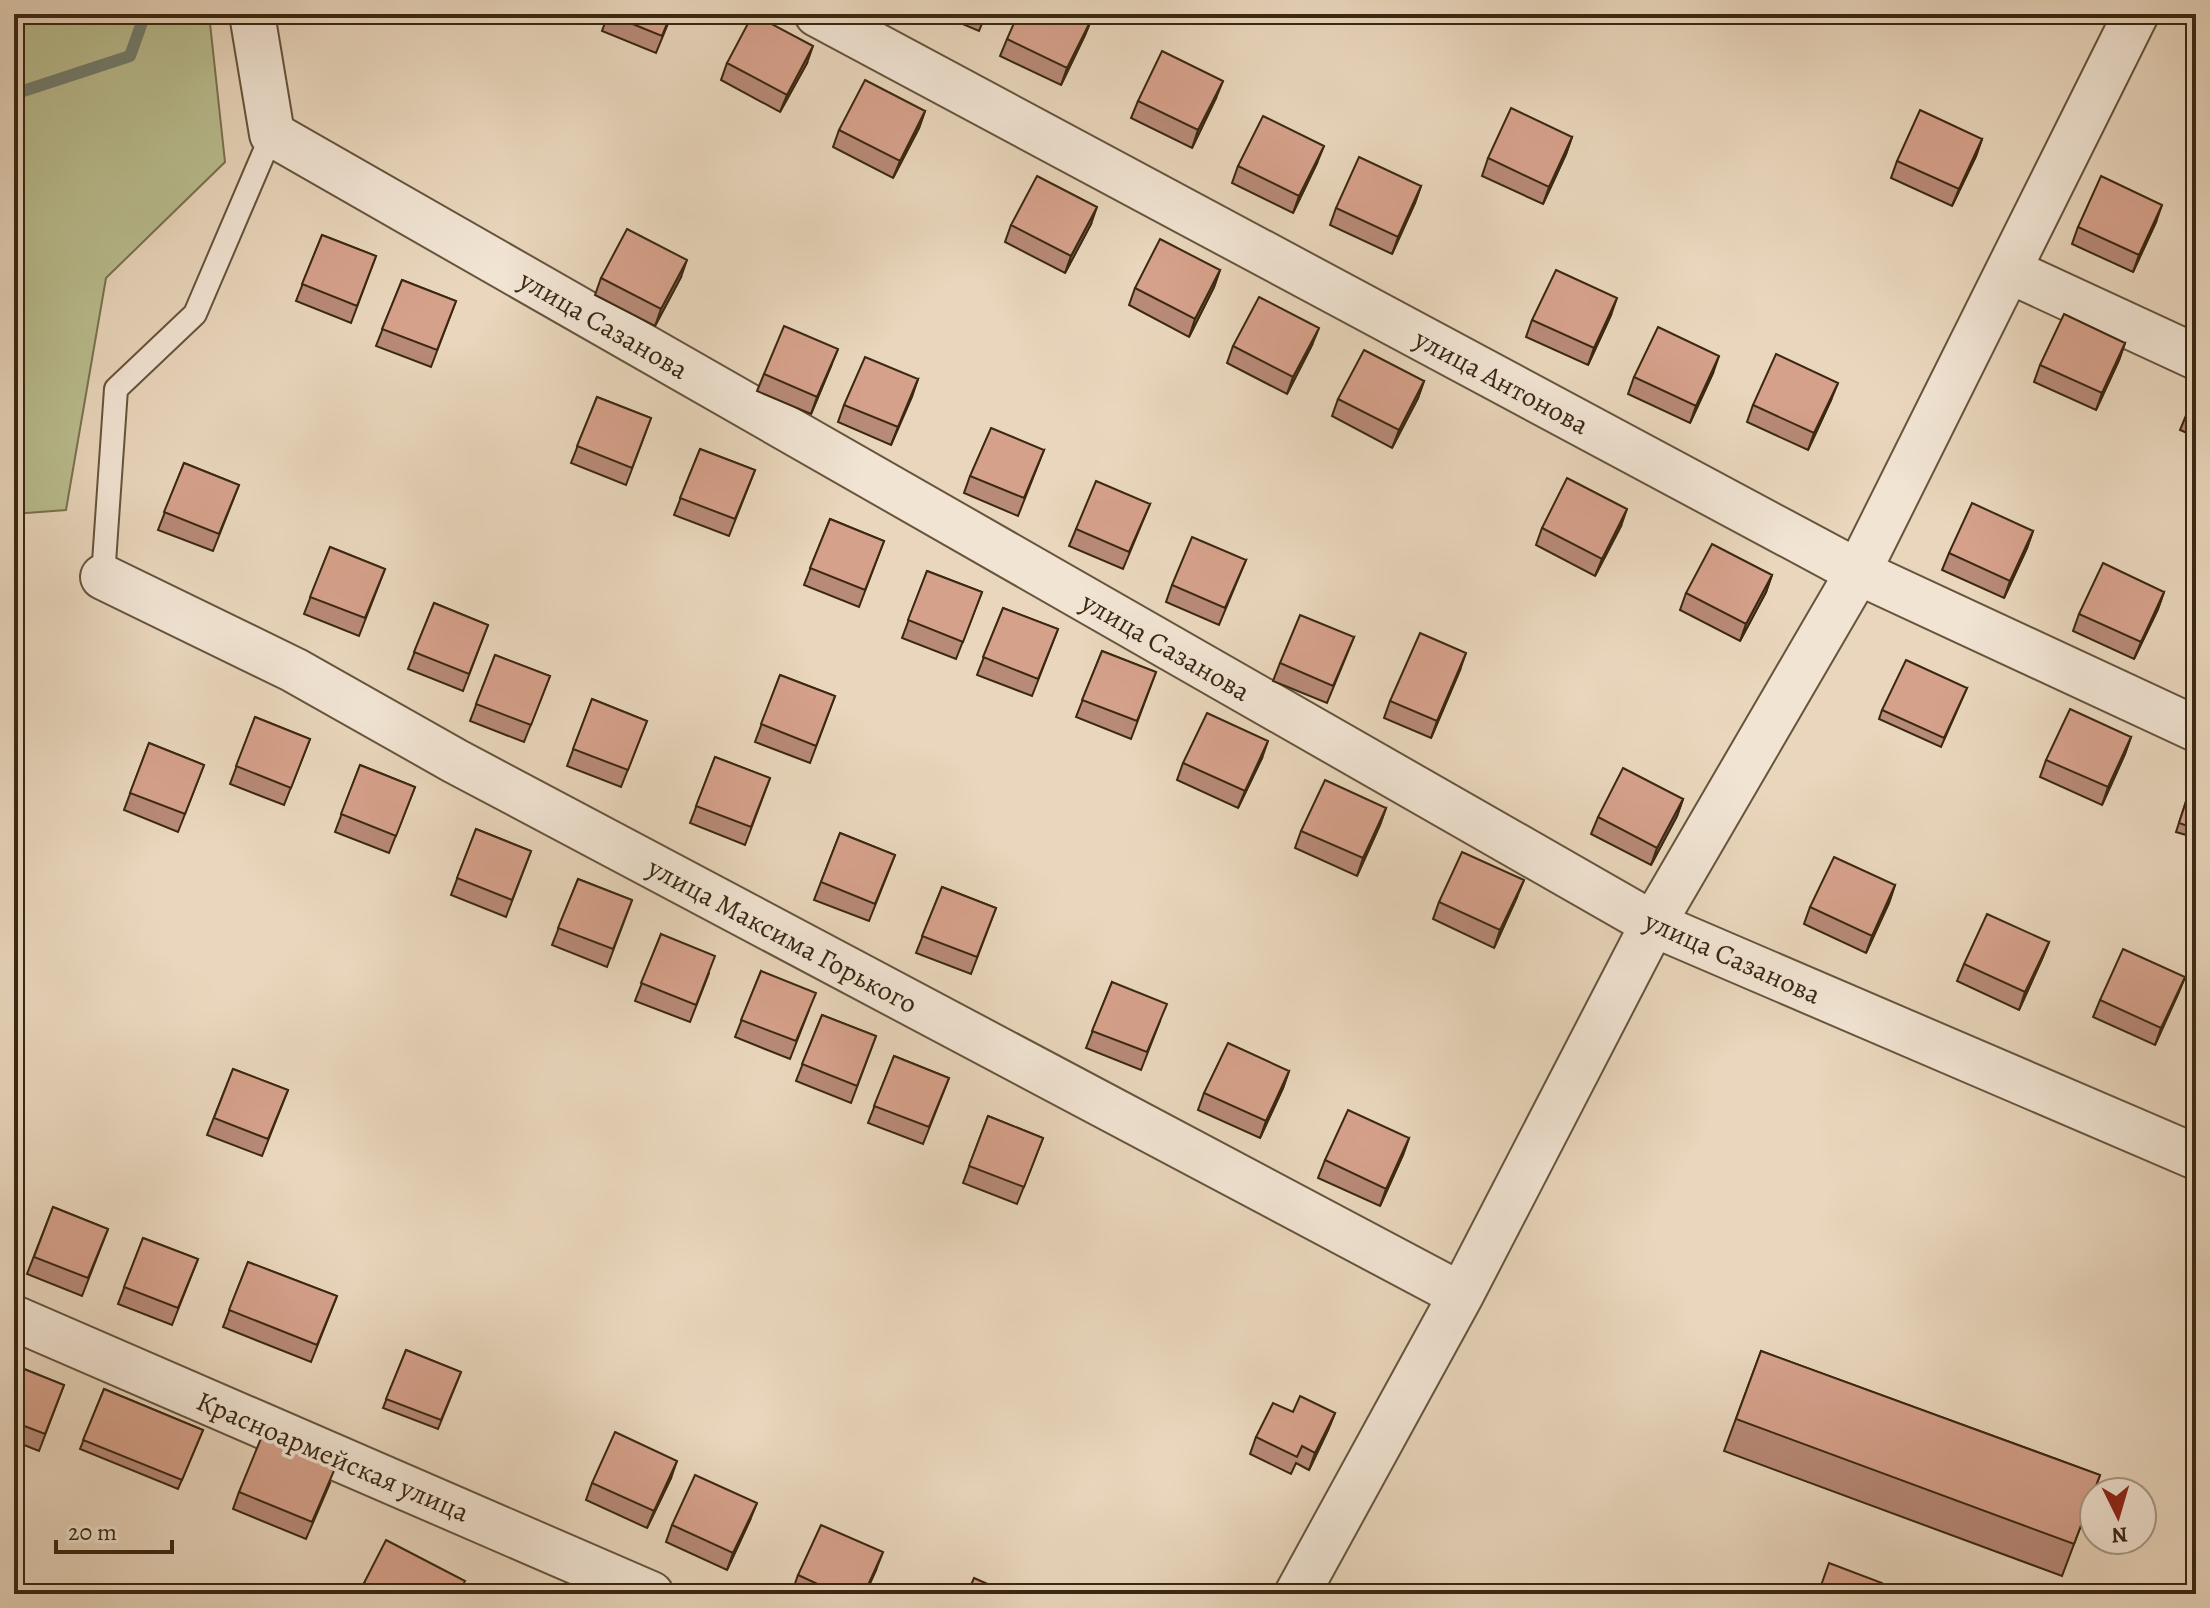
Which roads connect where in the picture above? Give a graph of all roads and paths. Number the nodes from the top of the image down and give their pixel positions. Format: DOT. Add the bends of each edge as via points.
graph roads {
  1 [pos="252,14"];
  2 [pos="817,14"];
  3 [pos="2136,14"];
  4 [pos="272,134"];
  5 [pos="2010,271"];
  6 [pos="2196,357"];
  7 [pos="1858,572"];
  8 [pos="103,577"];
  9 [pos="2196,729"];
  10 [pos="1653,924"];
  11 [pos="2196,1157"];
  12 [pos="1461,1295"];
  13 [pos="14,1318"];
  14 [pos="651,1594"];
  15 [pos="1297,1594"];
  1 -- 4 [label="street"];
  2 -- 7 [label="street, улица Антонова"];
  3 -- 5 [label="street"];
  4 -- 8 [label="lane" via="195,314 116,389"];
  4 -- 10 [label="street, улица Сазанова"];
  5 -- 6 [label="street"];
  5 -- 7 [label="street"];
  7 -- 9 [label="street, улица Антонова"];
  7 -- 10 [label="street"];
  8 -- 12 [label="street, улица Максима Горького" via="294,670 455,761"];
  10 -- 11 [label="street, улица Сазанова"];
  10 -- 12 [label="street"];
  12 -- 15 [label="street"];
  13 -- 14 [label="street, Красноармейская улица"];
}
